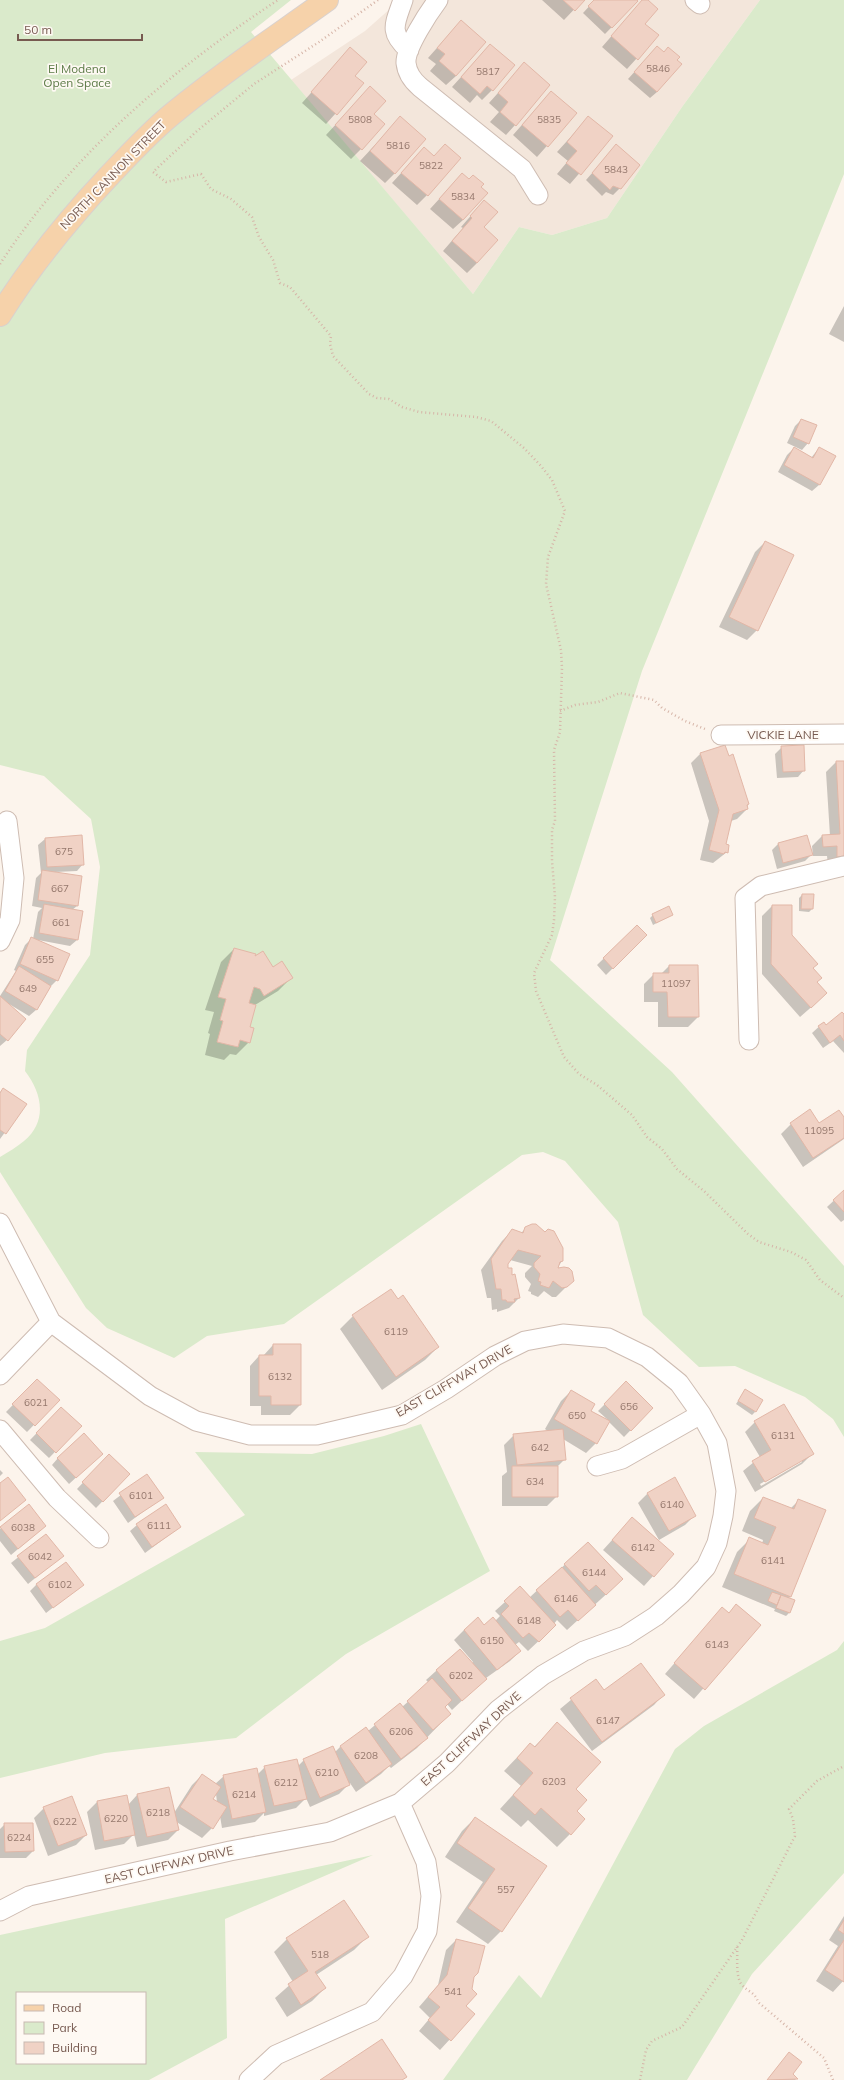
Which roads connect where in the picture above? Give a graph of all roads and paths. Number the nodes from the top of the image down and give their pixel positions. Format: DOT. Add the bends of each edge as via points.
graph roads {
  1 [pos="278,0"];
  2 [pos="327,0"];
  3 [pos="378,0"];
  4 [pos="403,0"];
  5 [pos="438,0"];
  6 [pos="409,50"];
  7 [pos="538,195"];
  8 [pos="0,264"];
  9 [pos="0,315"];
  10 [pos="560,711"];
  11 [pos="844,734"];
  12 [pos="721,735"];
  13 [pos="7,821"];
  14 [pos="844,866"];
  15 [pos="0,941"];
  16 [pos="749,1040"];
  17 [pos="0,1223"];
  18 [pos="844,1298"];
  19 [pos="51,1322"];
  20 [pos="0,1376"];
  21 [pos="701,1414"];
  22 [pos="0,1430"];
  23 [pos="597,1466"];
  24 [pos="98,1538"];
  25 [pos="844,1766"];
  26 [pos="400,1803"];
  27 [pos="0,1910"];
  28 [pos="737,1947"];
  29 [pos="249,2080"];
  30 [pos="640,2080"];
  31 [pos="833,2080"];
  1 -- 8 [label="path" via="198,55 126,117 41,208"];
  2 -- 9 [label="main road, NORTH CANNON STREET" via="212,82 133,150 78,209 40,255"];
  3 -- 10 [label="path" via="254,84 197,131 153,172 166,182 201,174 211,189 231,199 252,217 259,237 273,260 280,283 290,287 325,327 331,336 333,356 369,394 389,399 402,407 419,412 476,417 490,421 524,448 552,480 565,510 548,557 546,584 561,650"];
  4 -- 6 [label="street" via="394,29 397,40"];
  5 -- 6 [label="street"];
  6 -- 7 [label="street" via="406,63 413,81 522,169"];
  10 -- 12 [label="path" via="575,704 598,702 620,693 654,700 662,708 685,721"];
  10 -- 18 [label="path" via="560,732 554,750 554,920 552,935 534,973 536,991 564,1056 579,1074 597,1085 632,1115 647,1137 662,1149 677,1169 748,1234 759,1242 791,1252 806,1260 820,1280"];
  11 -- 12 [label="street, VICKIE LANE"];
  13 -- 15 [label="street" via="14,878 10,920"];
  14 -- 16 [label="street" via="761,886 745,898"];
  17 -- 19 [label="street, EAST CLIFFWAY DRIVE"];
  19 -- 20 [label="street"];
  19 -- 21 [label="street, EAST CLIFFWAY DRIVE" via="150,1396 196,1421 250,1435 317,1435 402,1415 496,1356 525,1341 563,1334 608,1338 646,1357 679,1383"];
  21 -- 23 [label="street" via="622,1459"];
  21 -- 26 [label="street, EAST CLIFFWAY DRIVE" via="717,1443 726,1491 724,1516 717,1543 706,1567 656,1616 625,1636 584,1651 543,1675 498,1710 447,1763"];
  22 -- 24 [label="street" via="57,1498"];
  25 -- 28 [label="path" via="817,1782 789,1810 793,1819 794,1836"];
  26 -- 27 [label="street, EAST CLIFFWAY DRIVE" via="330,1832 230,1851 29,1896"];
  26 -- 29 [label="street" via="426,1862 431,1896 427,1931 403,1976 372,2012 276,2055"];
  28 -- 30 [label="path" via="682,2027 652,2041 646,2050"];
  28 -- 31 [label="path" via="738,1976 741,1984 756,1994 758,2002 824,2058"];
}
